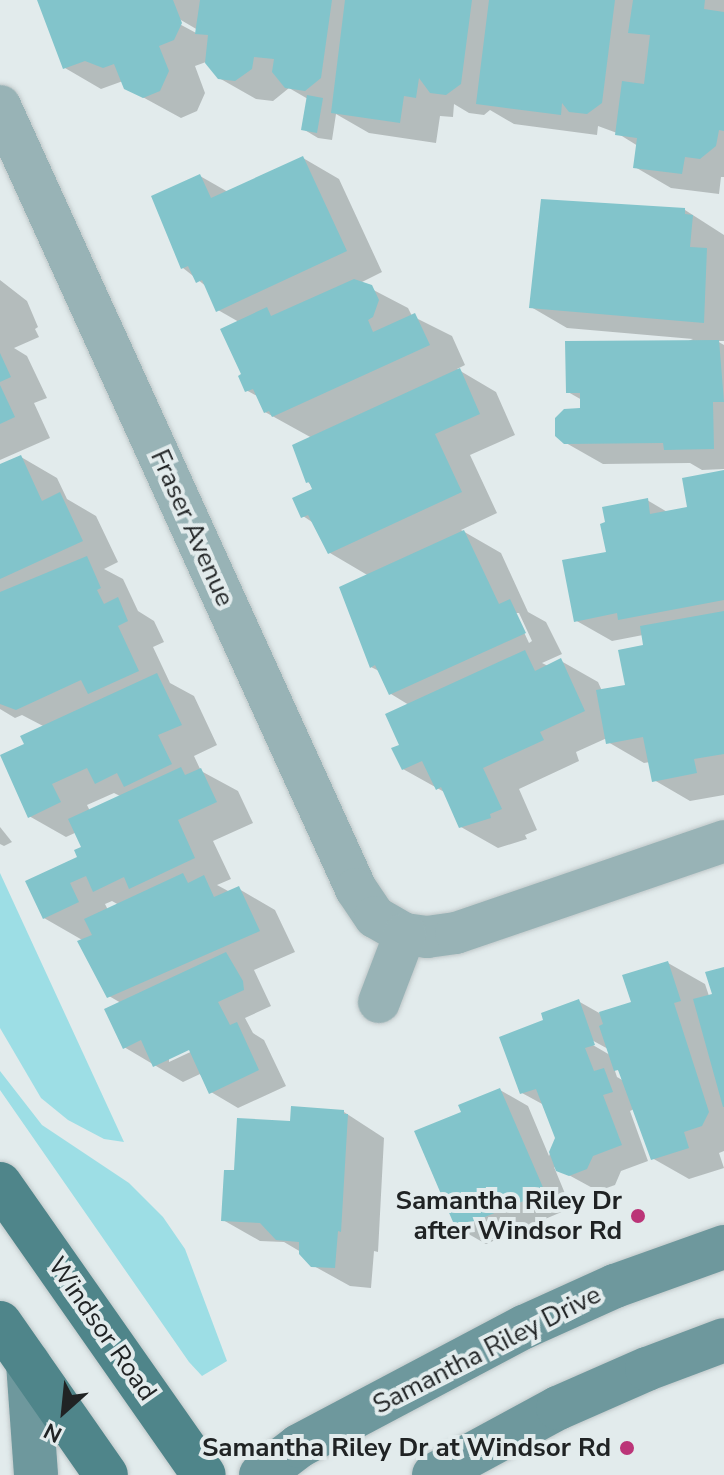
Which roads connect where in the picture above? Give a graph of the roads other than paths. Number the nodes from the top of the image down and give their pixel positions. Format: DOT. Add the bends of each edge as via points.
graph roads {
  1 [pos="0,106"];
  2 [pos="724,841"];
  3 [pos="405,934"];
  4 [pos="379,1002"];
  5 [pos="0,1184"];
  6 [pos="724,1247"];
  7 [pos="0,1323"];
  8 [pos="724,1340"];
  9 [pos="28,1363"];
  10 [pos="36,1475"];
  11 [pos="106,1475"];
  12 [pos="204,1475"];
  13 [pos="261,1475"];
  14 [pos="434,1475"];
  1 -- 3 [label="street, Fraser Avenue" via="356,889 375,917"];
  2 -- 3 [label="street" via="456,933"];
  3 -- 4 [label="street"];
  5 -- 12 [label="main road, Windsor Road"];
  6 -- 13 [label="main road, Samantha Riley Drive" via="615,1286 524,1327 299,1446"];
  7 -- 9 [label="main road"];
  8 -- 14 [label="main road" via="558,1408"];
  9 -- 10 [label="main road"];
  9 -- 11 [label="main road"];
}
